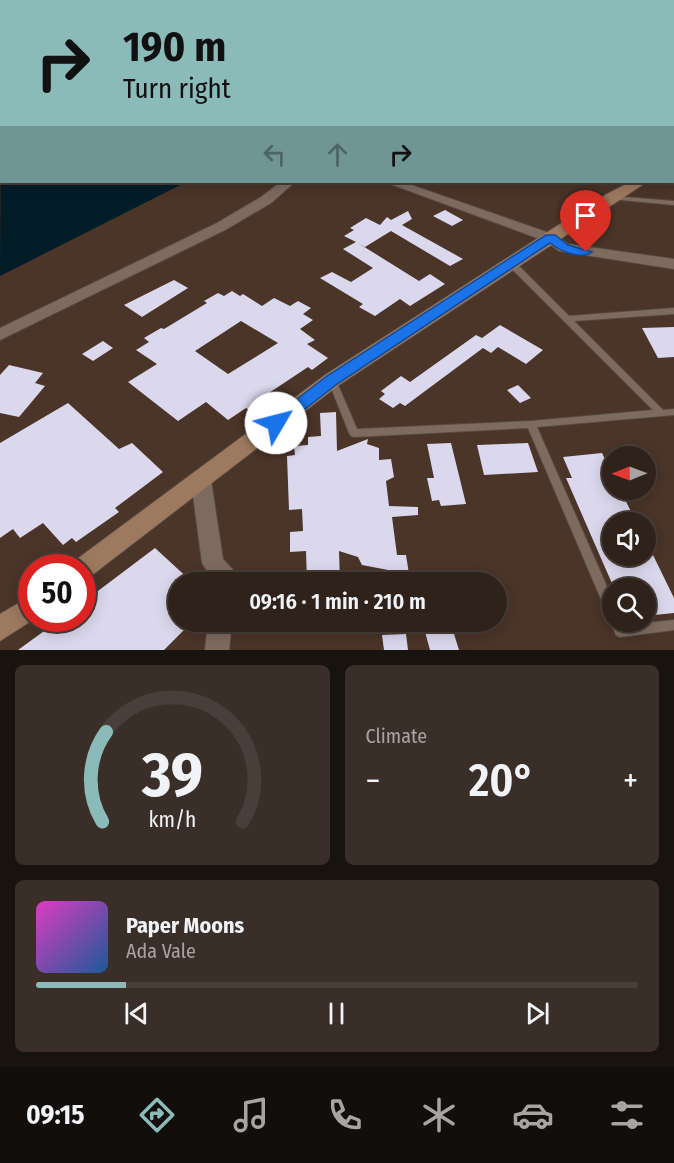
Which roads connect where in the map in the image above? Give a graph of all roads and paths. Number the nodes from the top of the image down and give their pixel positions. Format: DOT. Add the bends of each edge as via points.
graph roads {
  1 [pos="287,183"];
  2 [pos="395,183"];
  3 [pos="638,183"];
  4 [pos="610,198"];
  5 [pos="674,203"];
  6 [pos="550,238"];
  7 [pos="511,263"];
  8 [pos="674,264"];
  9 [pos="674,311"];
  10 [pos="567,319"];
  11 [pos="0,335"];
  12 [pos="332,380"];
  13 [pos="660,412"];
  14 [pos="674,412"];
  15 [pos="531,424"];
  16 [pos="201,480"];
  17 [pos="96,559"];
  18 [pos="221,572"];
  19 [pos="602,588"];
  20 [pos="18,616"];
  21 [pos="674,625"];
  22 [pos="656,627"];
  23 [pos="0,629"];
  24 [pos="219,632"];
  25 [pos="217,650"];
  1 -- 11 [label="street" via="222,226"];
  2 -- 6 [label="street"];
  3 -- 4 [label="main road"];
  4 -- 5 [label="lane"];
  4 -- 6 [label="main road"];
  6 -- 7 [label="main road"];
  6 -- 8 [label="street" via="564,248"];
  7 -- 10 [label="lane"];
  7 -- 12 [label="main road"];
  9 -- 10 [label="lane"];
  10 -- 13 [label="lane"];
  12 -- 15 [label="lane" via="354,433"];
  12 -- 16 [label="main road"];
  13 -- 14 [label="lane"];
  13 -- 15 [label="lane"];
  15 -- 19 [label="lane"];
  16 -- 17 [label="main road"];
  16 -- 18 [label="street" via="213,563"];
  20 -- 23 [label="main road"];
  21 -- 22 [label="lane"];
  24 -- 25 [label="street"];
}
